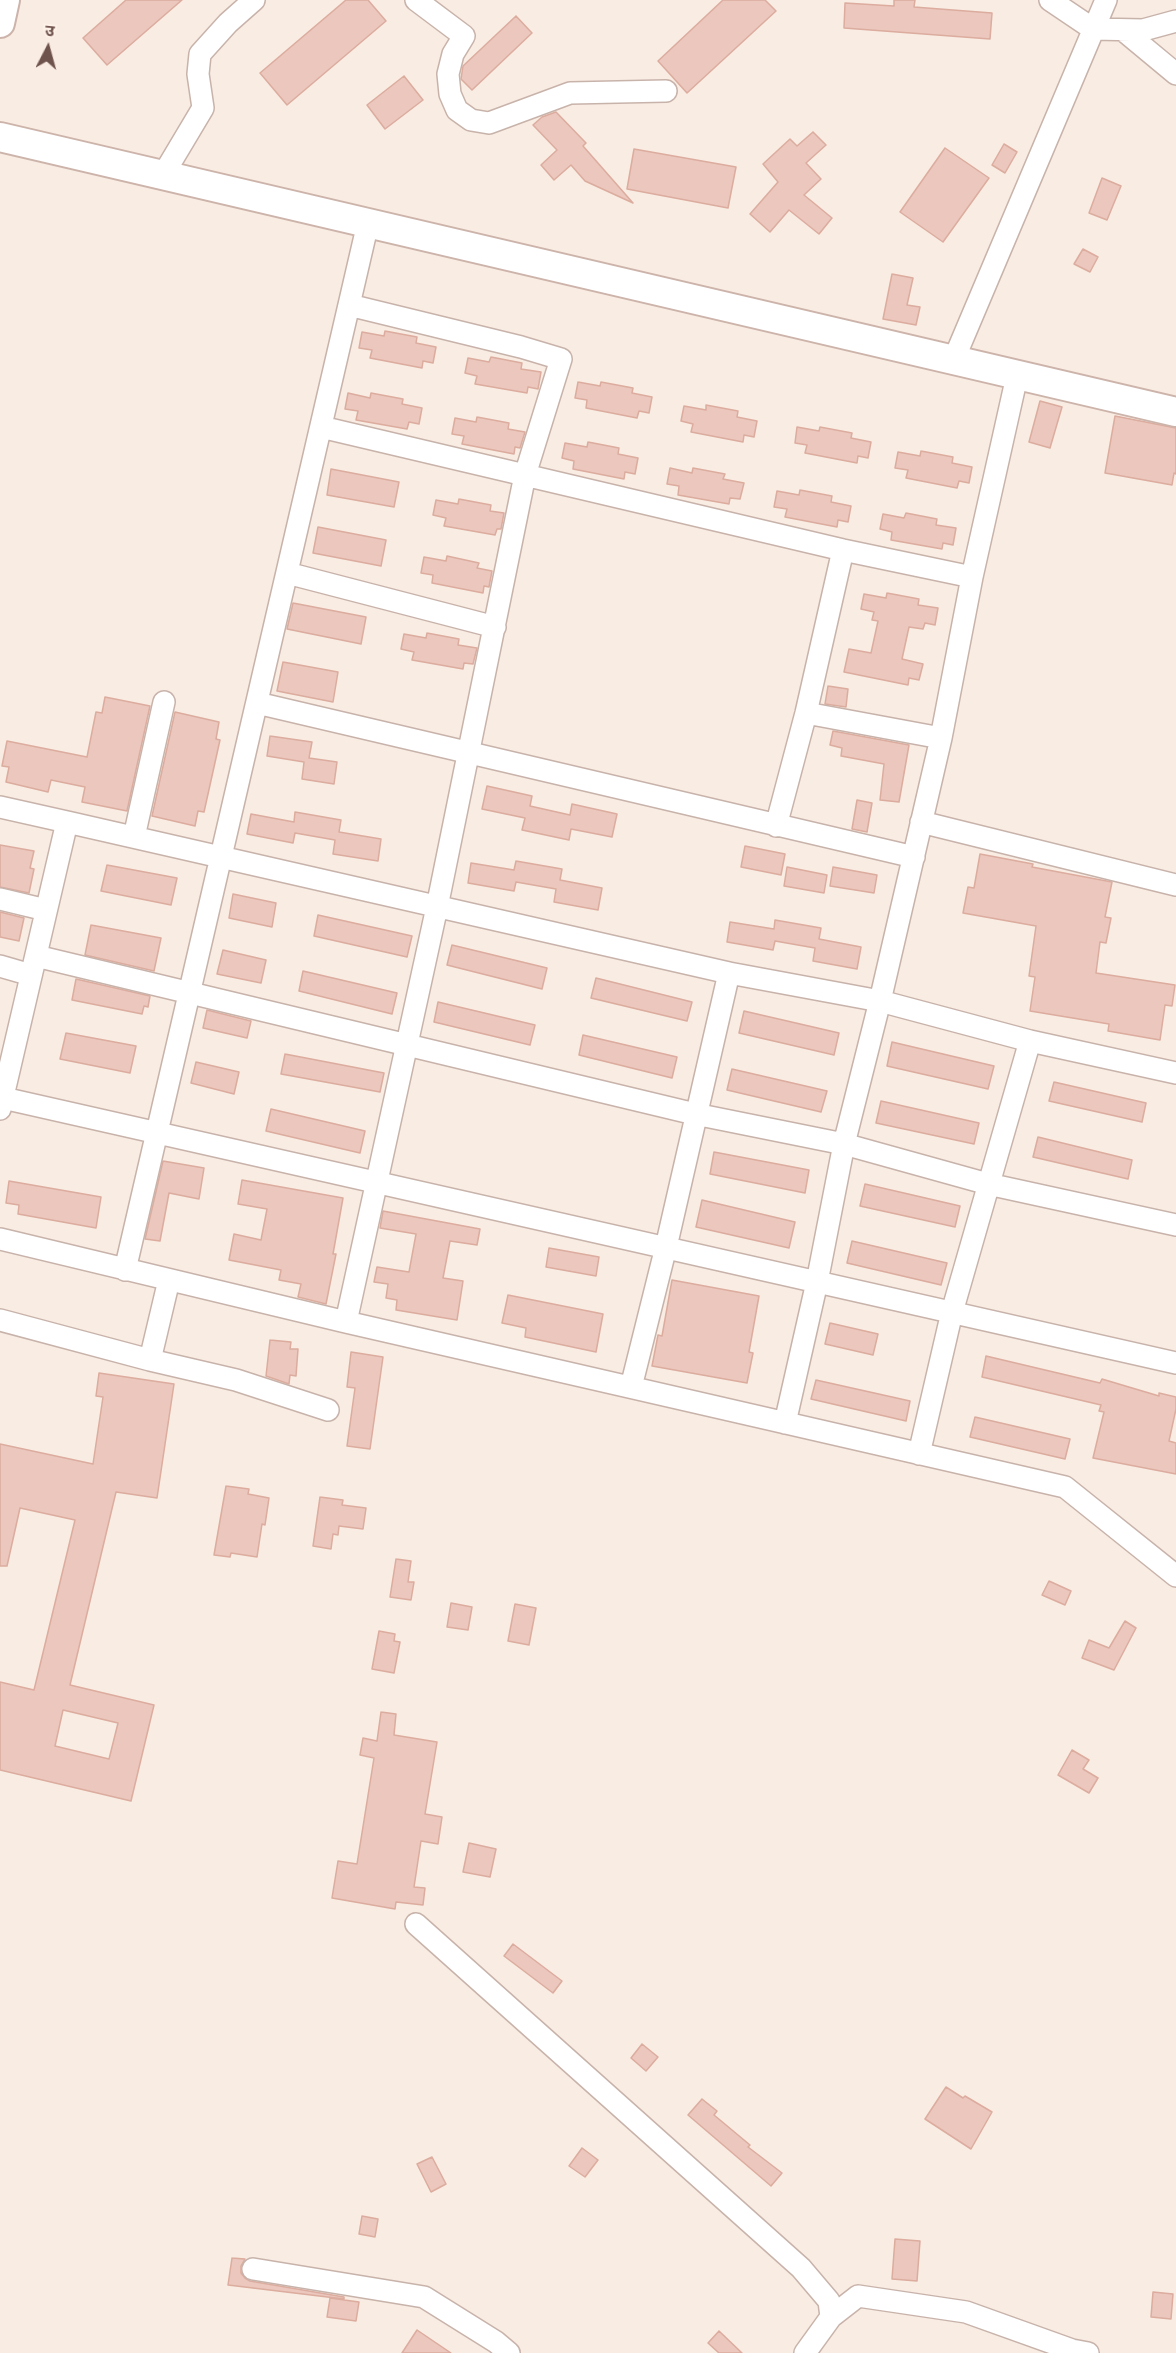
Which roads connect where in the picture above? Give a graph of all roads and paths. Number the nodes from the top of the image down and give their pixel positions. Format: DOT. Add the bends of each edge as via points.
graph roads {
  1 [pos="5,0"];
  2 [pos="254,0"];
  3 [pos="416,0"];
  4 [pos="1050,0"];
  5 [pos="1106,0"];
  6 [pos="1176,21"];
  7 [pos="0,23"];
  8 [pos="1094,29"];
  9 [pos="1123,30"];
  10 [pos="1176,74"];
  11 [pos="666,92"];
  12 [pos="0,137"];
  13 [pos="163,175"];
  14 [pos="368,223"];
  15 [pos="349,305"];
  16 [pos="954,359"];
  17 [pos="1017,376"];
  18 [pos="1176,412"];
  19 [pos="321,428"];
  20 [pos="525,475"];
  21 [pos="843,550"];
  22 [pos="287,573"];
  23 [pos="972,577"];
  24 [pos="495,627"];
  25 [pos="164,702"];
  26 [pos="257,703"];
  27 [pos="806,713"];
  28 [pos="941,738"];
  29 [pos="469,753"];
  30 [pos="0,807"];
  31 [pos="67,822"];
  32 [pos="921,822"];
  33 [pos="776,826"];
  34 [pos="134,837"];
  35 [pos="222,856"];
  36 [pos="914,857"];
  37 [pos="1176,885"];
  38 [pos="0,899"];
  39 [pos="437,907"];
  40 [pos="46,910"];
  41 [pos="34,965"];
  42 [pos="0,966"];
  43 [pos="729,973"];
  44 [pos="190,992"];
  45 [pos="880,1001"];
  46 [pos="1030,1041"];
  47 [pos="408,1043"];
  48 [pos="7,1044"];
  49 [pos="1176,1073"];
  50 [pos="1,1104"];
  51 [pos="695,1114"];
  52 [pos="157,1132"];
  53 [pos="844,1144"];
  54 [pos="378,1183"];
  55 [pos="988,1184"];
  56 [pos="1176,1224"];
  57 [pos="0,1239"];
  58 [pos="666,1247"];
  59 [pos="125,1270"];
  60 [pos="169,1280"];
  61 [pos="817,1281"];
  62 [pos="952,1312"];
  63 [pos="0,1320"];
  64 [pos="346,1322"];
  65 [pos="150,1360"];
  66 [pos="1176,1363"];
  67 [pos="631,1387"];
  68 [pos="328,1410"];
  69 [pos="785,1423"];
  70 [pos="919,1454"];
  71 [pos="1176,1576"];
  72 [pos="416,1924"];
  73 [pos="253,2269"];
  74 [pos="831,2318"];
  75 [pos="509,2353"];
  76 [pos="806,2353"];
  77 [pos="1088,2353"];
  1 -- 7 [label="street"];
  2 -- 13 [label="street" via="200,54 198,74 203,108"];
  3 -- 11 [label="street" via="464,36 453,54 448,74 457,110 471,120 489,123 570,93"];
  4 -- 8 [label="street"];
  5 -- 8 [label="street"];
  6 -- 9 [label="street" via="1143,30"];
  8 -- 9 [label="street"];
  8 -- 16 [label="street"];
  9 -- 10 [label="street"];
  12 -- 13 [label="street"];
  13 -- 14 [label="street"];
  14 -- 15 [label="street"];
  14 -- 16 [label="street"];
  15 -- 19 [label="street"];
  15 -- 20 [label="street" via="561,359"];
  16 -- 17 [label="street"];
  17 -- 18 [label="street"];
  17 -- 23 [label="street"];
  19 -- 20 [label="street"];
  19 -- 22 [label="street"];
  20 -- 21 [label="street"];
  20 -- 24 [label="street"];
  21 -- 23 [label="street"];
  21 -- 27 [label="street"];
  22 -- 24 [label="street"];
  22 -- 26 [label="street"];
  23 -- 28 [label="street"];
  24 -- 29 [label="street"];
  25 -- 34 [label="street"];
  26 -- 29 [label="street"];
  26 -- 35 [label="street"];
  27 -- 28 [label="street"];
  27 -- 33 [label="street"];
  28 -- 32 [label="street"];
  29 -- 33 [label="street"];
  29 -- 39 [label="street"];
  30 -- 31 [label="street"];
  31 -- 34 [label="street"];
  31 -- 40 [label="street"];
  32 -- 36 [label="street"];
  32 -- 37 [label="street"];
  33 -- 36 [label="street"];
  34 -- 35 [label="street"];
  35 -- 39 [label="street"];
  35 -- 44 [label="street"];
  36 -- 45 [label="street"];
  38 -- 40 [label="street"];
  39 -- 43 [label="street"];
  39 -- 47 [label="street"];
  40 -- 41 [label="street"];
  41 -- 42 [label="street"];
  41 -- 44 [label="street"];
  41 -- 48 [label="street"];
  43 -- 45 [label="street"];
  43 -- 51 [label="street"];
  44 -- 47 [label="street"];
  44 -- 52 [label="street"];
  45 -- 46 [label="street"];
  45 -- 53 [label="street"];
  46 -- 49 [label="street"];
  46 -- 55 [label="street"];
  47 -- 51 [label="street"];
  47 -- 54 [label="street"];
  48 -- 50 [label="street"];
  50 -- 52 [label="street"];
  51 -- 53 [label="street"];
  51 -- 58 [label="street"];
  52 -- 54 [label="street"];
  52 -- 59 [label="street"];
  53 -- 55 [label="street"];
  53 -- 61 [label="street"];
  54 -- 58 [label="street"];
  54 -- 64 [label="street"];
  55 -- 56 [label="street"];
  55 -- 62 [label="street"];
  57 -- 59 [label="street"];
  58 -- 61 [label="street"];
  58 -- 67 [label="street"];
  59 -- 60 [label="street"];
  60 -- 64 [label="street"];
  60 -- 65 [label="street"];
  61 -- 62 [label="street"];
  61 -- 69 [label="street"];
  62 -- 66 [label="street"];
  62 -- 70 [label="street"];
  63 -- 65 [label="street"];
  64 -- 67 [label="street"];
  65 -- 68 [label="street" via="236,1380"];
  67 -- 69 [label="street"];
  69 -- 70 [label="street"];
  70 -- 71 [label="street" via="1065,1487"];
  72 -- 74 [label="street" via="801,2268 829,2301"];
  73 -- 75 [label="street" via="424,2297"];
  74 -- 76 [label="street"];
  74 -- 77 [label="street" via="858,2296 868,2297 966,2312"];
}
